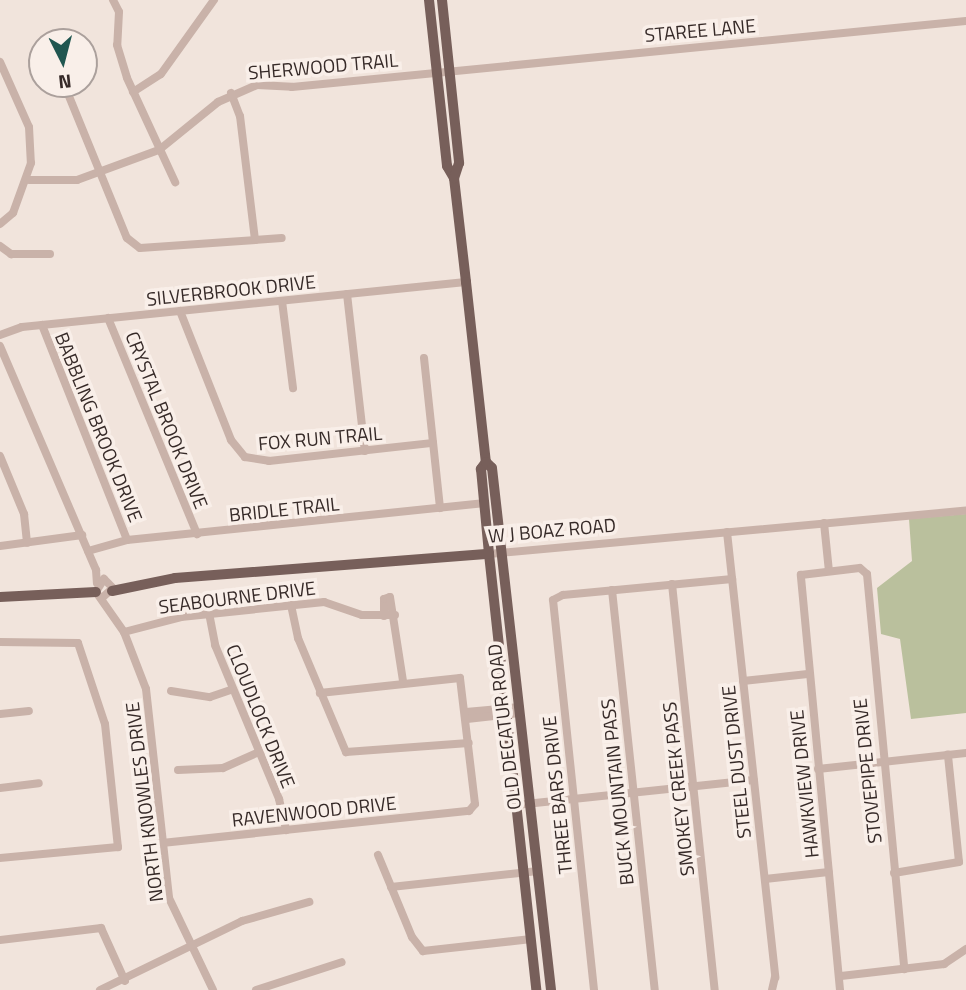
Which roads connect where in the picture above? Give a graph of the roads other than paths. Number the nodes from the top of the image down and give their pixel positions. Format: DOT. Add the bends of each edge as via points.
graph roads {
  1 [pos="113,0"];
  2 [pos="214,0"];
  3 [pos="429,0"];
  4 [pos="442,0"];
  5 [pos="966,21"];
  6 [pos="0,62"];
  7 [pos="451,71"];
  8 [pos="436,72"];
  9 [pos="4,81"];
  10 [pos="133,92"];
  11 [pos="231,93"];
  12 [pos="70,98"];
  13 [pos="159,150"];
  14 [pos="100,172"];
  15 [pos="454,178"];
  16 [pos="29,180"];
  17 [pos="175,183"];
  18 [pos="0,224"];
  19 [pos="282,238"];
  20 [pos="255,240"];
  21 [pos="0,246"];
  22 [pos="50,254"];
  23 [pos="466,282"];
  24 [pos="347,294"];
  25 [pos="282,301"];
  26 [pos="180,311"];
  27 [pos="108,318"];
  28 [pos="41,325"];
  29 [pos="0,335"];
  30 [pos="0,346"];
  31 [pos="424,358"];
  32 [pos="293,388"];
  33 [pos="433,443"];
  34 [pos="365,451"];
  35 [pos="0,456"];
  36 [pos="486,462"];
  37 [pos="2,468"];
  38 [pos="485,503"];
  39 [pos="440,508"];
  40 [pos="966,511"];
  41 [pos="824,523"];
  42 [pos="727,532"];
  43 [pos="197,534"];
  44 [pos="82,535"];
  45 [pos="127,540"];
  46 [pos="27,543"];
  47 [pos="0,546"];
  48 [pos="88,551"];
  49 [pos="501,553"];
  50 [pos="489,554"];
  51 [pos="829,571"];
  52 [pos="732,579"];
  53 [pos="672,584"];
  54 [pos="104,588"];
  55 [pos="612,590"];
  56 [pos="0,597"];
  57 [pos="291,606"];
  58 [pos="209,614"];
  59 [pos="395,615"];
  60 [pos="384,616"];
  61 [pos="124,632"];
  62 [pos="0,642"];
  63 [pos="808,674"];
  64 [pos="403,681"];
  65 [pos="744,681"];
  66 [pos="233,689"];
  67 [pos="171,691"];
  68 [pos="320,694"];
  69 [pos="520,710"];
  70 [pos="29,711"];
  71 [pos="506,711"];
  72 [pos="0,714"];
  73 [pos="466,715"];
  74 [pos="469,743"];
  75 [pos="259,752"];
  76 [pos="966,753"];
  77 [pos="948,755"];
  78 [pos="882,762"];
  79 [pos="818,769"];
  80 [pos="178,770"];
  81 [pos="754,780"];
  82 [pos="39,783"];
  83 [pos="694,786"];
  84 [pos="0,788"];
  85 [pos="634,793"];
  86 [pos="573,799"];
  87 [pos="531,804"];
  88 [pos="516,805"];
  89 [pos="286,830"];
  90 [pos="162,843"];
  91 [pos="378,855"];
  92 [pos="0,858"];
  93 [pos="538,871"];
  94 [pos="524,872"];
  95 [pos="829,872"];
  96 [pos="894,873"];
  97 [pos="765,879"];
  98 [pos="391,887"];
  99 [pos="309,902"];
  100 [pos="531,939"];
  101 [pos="0,940"];
  102 [pos="191,948"];
  103 [pos="966,949"];
  104 [pos="342,962"];
  105 [pos="904,969"];
  106 [pos="841,976"];
  107 [pos="125,981"];
  108 [pos="774,989"];
  109 [pos="100,990"];
  110 [pos="213,990"];
  111 [pos="256,990"];
  112 [pos="536,990"];
  113 [pos="551,990"];
  114 [pos="594,990"];
  115 [pos="655,990"];
  116 [pos="715,990"];
  117 [pos="840,990"];
  1 -- 10 [label="street" via="119,12 117,45"];
  2 -- 10 [label="street" via="161,74"];
  3 -- 8 [label="main road, OLD DECATUR ROAD"];
  4 -- 7 [label="main road, OLD DECATUR ROAD"];
  5 -- 7 [label="street, STAREE LANE"];
  6 -- 9 [label="street"];
  7 -- 8 [label="street, STAREE LANE"];
  7 -- 15 [label="main road, OLD DECATUR ROAD" via="459,163"];
  8 -- 11 [label="street, SHERWOOD TRAIL" via="257,85"];
  8 -- 15 [label="main road, OLD DECATUR ROAD" via="447,166"];
  9 -- 16 [label="street" via="29,127"];
  10 -- 13 [label="street"];
  11 -- 13 [label="street, SHERWOOD TRAIL"];
  11 -- 20 [label="street" via="240,117"];
  12 -- 14 [label="street"];
  13 -- 14 [label="street, SHERWOOD TRAIL"];
  13 -- 17 [label="street"];
  14 -- 16 [label="street, SHERWOOD TRAIL" via="56,183"];
  14 -- 20 [label="street" via="127,237 140,248"];
  15 -- 23 [label="main road, OLD DECATUR ROAD"];
  16 -- 18 [label="street" via="13,213"];
  19 -- 20 [label="street"];
  21 -- 22 [label="street" via="11,254"];
  23 -- 24 [label="street, SILVERBROOK DRIVE"];
  23 -- 36 [label="main road, OLD DECATUR ROAD"];
  24 -- 25 [label="street, SILVERBROOK DRIVE"];
  24 -- 34 [label="street"];
  25 -- 26 [label="street, SILVERBROOK DRIVE"];
  25 -- 32 [label="street"];
  26 -- 27 [label="street, SILVERBROOK DRIVE"];
  26 -- 34 [label="street, FOX RUN TRAIL" via="231,440 245,457 269,461"];
  27 -- 28 [label="street, SILVERBROOK DRIVE"];
  27 -- 43 [label="street, CRYSTAL BROOK DRIVE"];
  28 -- 29 [label="street, SILVERBROOK DRIVE"];
  28 -- 45 [label="street, BABBLING BROOK DRIVE"];
  30 -- 44 [label="street"];
  31 -- 33 [label="street"];
  33 -- 34 [label="street, FOX RUN TRAIL"];
  33 -- 39 [label="street"];
  35 -- 37 [label="street"];
  36 -- 38 [label="main road, OLD DECATUR ROAD" via="481,469"];
  36 -- 49 [label="main road, OLD DECATUR ROAD" via="492,468"];
  37 -- 46 [label="street" via="24,514"];
  38 -- 39 [label="street, BRIDLE TRAIL"];
  38 -- 50 [label="main road, OLD DECATUR ROAD"];
  39 -- 43 [label="street, BRIDLE TRAIL"];
  40 -- 41 [label="street, W J BOAZ ROAD"];
  41 -- 42 [label="street, W J BOAZ ROAD"];
  41 -- 51 [label="street"];
  42 -- 49 [label="street, W J BOAZ ROAD"];
  42 -- 52 [label="street, STEEL DUST DRIVE"];
  43 -- 45 [label="street, BRIDLE TRAIL"];
  44 -- 46 [label="street"];
  44 -- 48 [label="street"];
  45 -- 48 [label="street, BRIDLE TRAIL"];
  46 -- 47 [label="street"];
  48 -- 54 [label="street"];
  49 -- 50 [label="street, W J BOAZ ROAD"];
  49 -- 69 [label="main road, OLD DECATUR ROAD"];
  50 -- 54 [label="main road, W J BOAZ ROAD"];
  50 -- 71 [label="main road, OLD DECATUR ROAD"];
  51 -- 63 [label="street, HAWKVIEW DRIVE" via="799,576"];
  51 -- 78 [label="street, STOVEPIPE DRIVE" via="865,569"];
  52 -- 53 [label="street"];
  52 -- 65 [label="street, STEEL DUST DRIVE"];
  53 -- 55 [label="street"];
  53 -- 83 [label="street, SMOKEY CREEK PASS"];
  54 -- 56 [label="main road, W J BOAZ ROAD"];
  54 -- 61 [label="street, NORTH KNOWLES DRIVE"];
  55 -- 85 [label="street, BUCK MOUNTAIN PASS"];
  55 -- 86 [label="street, THREE BARS DRIVE" via="555,598"];
  57 -- 58 [label="street, SEABOURNE DRIVE"];
  57 -- 60 [label="street, SEABOURNE DRIVE" via="324,602"];
  57 -- 68 [label="street"];
  58 -- 61 [label="street, SEABOURNE DRIVE"];
  58 -- 66 [label="street, CLOUDLOCK DRIVE"];
  59 -- 60 [label="street, SEABOURNE DRIVE"];
  59 -- 60 [label="street" via="394,600 387,597"];
  59 -- 64 [label="street"];
  61 -- 90 [label="street, NORTH KNOWLES DRIVE" via="146,689"];
  62 -- 92 [label="street" via="78,643 105,724 118,847"];
  63 -- 65 [label="street"];
  63 -- 79 [label="street, HAWKVIEW DRIVE"];
  64 -- 68 [label="street"];
  64 -- 73 [label="street" via="460,678"];
  65 -- 81 [label="street, STEEL DUST DRIVE"];
  66 -- 67 [label="street" via="210,697"];
  66 -- 75 [label="street, CLOUDLOCK DRIVE"];
  68 -- 74 [label="street" via="351,754"];
  69 -- 71 [label="street"];
  69 -- 87 [label="main road, OLD DECATUR ROAD"];
  70 -- 72 [label="street"];
  71 -- 73 [label="street"];
  71 -- 88 [label="main road, OLD DECATUR ROAD"];
  73 -- 74 [label="street"];
  74 -- 89 [label="street, RAVENWOOD DRIVE" via="475,804 469,811"];
  75 -- 80 [label="street" via="223,768"];
  75 -- 89 [label="street, CLOUDLOCK DRIVE"];
  76 -- 77 [label="street"];
  77 -- 78 [label="street"];
  77 -- 96 [label="street" via="958,864"];
  78 -- 79 [label="street"];
  78 -- 96 [label="street, STOVEPIPE DRIVE"];
  79 -- 95 [label="street, HAWKVIEW DRIVE"];
  81 -- 83 [label="street"];
  81 -- 97 [label="street, STEEL DUST DRIVE"];
  82 -- 84 [label="street"];
  83 -- 85 [label="street"];
  83 -- 116 [label="street, SMOKEY CREEK PASS"];
  85 -- 86 [label="street"];
  85 -- 115 [label="street, BUCK MOUNTAIN PASS"];
  86 -- 87 [label="street"];
  86 -- 114 [label="street, THREE BARS DRIVE"];
  87 -- 88 [label="street"];
  87 -- 93 [label="main road, OLD DECATUR ROAD"];
  88 -- 94 [label="main road, OLD DECATUR ROAD"];
  89 -- 90 [label="street, RAVENWOOD DRIVE"];
  90 -- 102 [label="street, NORTH KNOWLES DRIVE" via="169,898"];
  91 -- 98 [label="street"];
  93 -- 94 [label="street"];
  93 -- 113 [label="main road, OLD DECATUR ROAD"];
  94 -- 98 [label="street"];
  94 -- 100 [label="main road, OLD DECATUR ROAD"];
  95 -- 97 [label="street"];
  95 -- 106 [label="street, HAWKVIEW DRIVE"];
  96 -- 105 [label="street, STOVEPIPE DRIVE"];
  97 -- 108 [label="street, STEEL DUST DRIVE"];
  98 -- 100 [label="street" via="423,951"];
  99 -- 102 [label="street" via="242,921"];
  100 -- 112 [label="main road, OLD DECATUR ROAD"];
  101 -- 107 [label="street" via="101,928"];
  102 -- 107 [label="street"];
  102 -- 110 [label="street, NORTH KNOWLES DRIVE"];
  103 -- 105 [label="street" via="948,963"];
  104 -- 111 [label="street"];
  105 -- 106 [label="street"];
  106 -- 117 [label="street, HAWKVIEW DRIVE"];
  107 -- 109 [label="street"];
}
